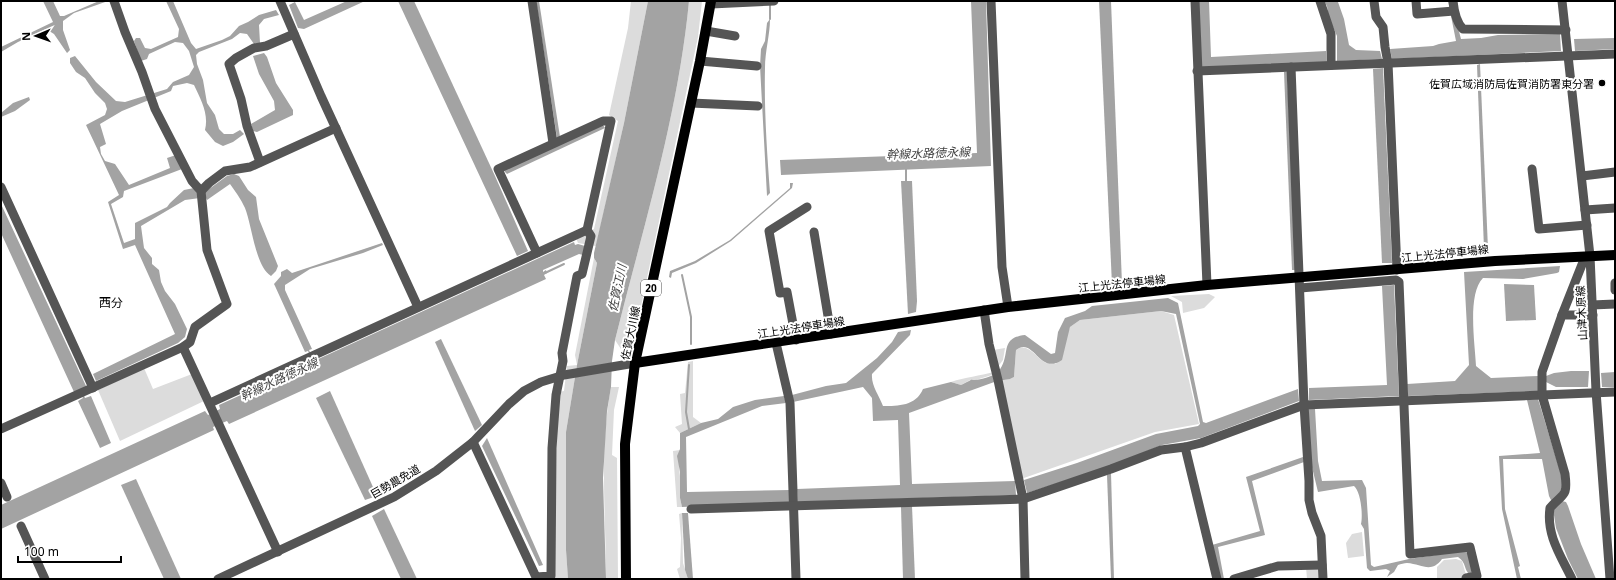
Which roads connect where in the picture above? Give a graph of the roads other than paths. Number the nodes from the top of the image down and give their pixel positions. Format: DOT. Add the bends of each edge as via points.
graph roads {
  1 [pos="114,1"];
  2 [pos="280,1"];
  3 [pos="532,1"];
  4 [pos="774,1"];
  5 [pos="991,1"];
  6 [pos="1195,1"];
  7 [pos="1320,1"];
  8 [pos="1374,1"];
  9 [pos="1416,1"];
  10 [pos="1562,1"];
  11 [pos="711,2"];
  12 [pos="1451,8"];
  13 [pos="1566,30"];
  14 [pos="706,31"];
  15 [pos="294,34"];
  16 [pos="735,36"];
  17 [pos="1568,48"];
  18 [pos="1615,54"];
  19 [pos="1331,59"];
  20 [pos="700,61"];
  21 [pos="1388,63"];
  22 [pos="757,66"];
  23 [pos="1291,67"];
  24 [pos="1197,71"];
  25 [pos="691,103"];
  26 [pos="758,106"];
  27 [pos="336,128"];
  28 [pos="553,143"];
  29 [pos="260,162"];
  30 [pos="1532,169"];
  31 [pos="1615,172"];
  32 [pos="1582,176"];
  33 [pos="1,187"];
  34 [pos="201,191"];
  35 [pos="807,208"];
  36 [pos="1615,208"];
  37 [pos="1585,210"];
  38 [pos="1587,225"];
  39 [pos="587,230"];
  40 [pos="814,232"];
  41 [pos="537,253"];
  42 [pos="1615,255"];
  43 [pos="1590,256"];
  44 [pos="1397,270"];
  45 [pos="1300,283"];
  46 [pos="1615,283"];
  47 [pos="1207,286"];
  48 [pos="1615,290"];
  49 [pos="1615,304"];
  50 [pos="1592,305"];
  51 [pos="418,307"];
  52 [pos="1008,307"];
  53 [pos="984,310"];
  54 [pos="1593,314"];
  55 [pos="1562,315"];
  56 [pos="831,334"];
  57 [pos="796,340"];
  58 [pos="776,343"];
  59 [pos="183,347"];
  60 [pos="635,363"];
  61 [pos="562,376"];
  62 [pos="93,388"];
  63 [pos="1596,391"];
  64 [pos="1615,392"];
  65 [pos="1403,393"];
  66 [pos="1536,395"];
  67 [pos="1304,398"];
  68 [pos="211,407"];
  69 [pos="1,429"];
  70 [pos="473,442"];
  71 [pos="1185,447"];
  72 [pos="1,483"];
  73 [pos="1021,491"];
  74 [pos="7,497"];
  75 [pos="794,499"];
  76 [pos="691,510"];
  77 [pos="21,526"];
  78 [pos="278,552"];
  79 [pos="1322,564"];
  80 [pos="1258,577"];
  81 [pos="1469,577"];
  82 [pos="45,579"];
  83 [pos="218,579"];
  84 [pos="626,579"];
  85 [pos="796,579"];
  86 [pos="1025,579"];
  87 [pos="1217,579"];
  88 [pos="1234,579"];
  89 [pos="1323,579"];
  90 [pos="1572,579"];
  91 [pos="1610,579"];
  1 -- 34 [label="street" via="155,109 192,181"];
  2 -- 15 [label="street"];
  3 -- 28 [label="street"];
  4 -- 11 [label="street"];
  5 -- 52 [label="street" via="1002,267"];
  6 -- 24 [label="street"];
  7 -- 19 [label="street" via="1331,34"];
  8 -- 21 [label="street" via="1376,17 1383,27"];
  9 -- 12 [label="street" via="1417,14"];
  10 -- 13 [label="street, 山津木原線"];
  11 -- 14 [label="main road, 佐賀大川線 / 20"];
  12 -- 13 [label="street" via="1464,29"];
  13 -- 17 [label="street, 山津木原線"];
  14 -- 16 [label="street"];
  14 -- 20 [label="main road, 佐賀大川線 / 20"];
  15 -- 27 [label="street"];
  15 -- 29 [label="street" via="266,46 254,48 229,64"];
  17 -- 18 [label="street"];
  17 -- 21 [label="street"];
  17 -- 32 [label="street, 山津木原線"];
  19 -- 21 [label="street"];
  19 -- 23 [label="street"];
  20 -- 22 [label="street"];
  20 -- 25 [label="main road, 佐賀大川線 / 20"];
  21 -- 44 [label="street"];
  23 -- 24 [label="street"];
  23 -- 45 [label="street"];
  24 -- 47 [label="street"];
  25 -- 26 [label="street"];
  25 -- 60 [label="main road, 佐賀大川線 / 20"];
  27 -- 29 [label="street"];
  27 -- 51 [label="street"];
  28 -- 39 [label="street" via="603,121 610,121"];
  28 -- 41 [label="street" via="498,169"];
  29 -- 34 [label="street" via="250,167 225,171"];
  30 -- 38 [label="street" via="1539,229"];
  31 -- 32 [label="street"];
  32 -- 37 [label="street, 山津木原線"];
  33 -- 62 [label="street"];
  34 -- 59 [label="street" via="207,250 227,304 195,327 190,342"];
  35 -- 57 [label="street" via="770,231 780,293 787,292"];
  36 -- 37 [label="street"];
  37 -- 38 [label="street, 山津木原線"];
  38 -- 43 [label="street, 山津木原線"];
  39 -- 41 [label="street"];
  39 -- 61 [label="street" via="591,236 582,274 577,276 562,352"];
  40 -- 56 [label="street"];
  41 -- 51 [label="street"];
  42 -- 43 [label="main road, 江上光法停車場線"];
  43 -- 44 [label="main road, 江上光法停車場線" via="1521,258"];
  43 -- 50 [label="street, 山津木原線"];
  43 -- 55 [label="street" via="1583,262"];
  44 -- 45 [label="main road, 江上光法停車場線"];
  45 -- 47 [label="main road, 江上光法停車場線"];
  45 -- 65 [label="street" via="1396,280 1399,282"];
  45 -- 67 [label="street"];
  46 -- 48 [label="street"];
  47 -- 52 [label="main road, 江上光法停車場線"];
  49 -- 50 [label="street"];
  50 -- 54 [label="street, 山津木原線"];
  51 -- 68 [label="street" via="311,356"];
  52 -- 53 [label="main road, 江上光法停車場線"];
  53 -- 56 [label="main road, 江上光法停車場線"];
  53 -- 73 [label="street"];
  54 -- 55 [label="street"];
  54 -- 63 [label="street, 山津木原線"];
  55 -- 66 [label="street"];
  56 -- 57 [label="main road, 江上光法停車場線"];
  57 -- 58 [label="main road, 江上光法停車場線"];
  58 -- 60 [label="main road, 江上光法停車場線"];
  58 -- 75 [label="street" via="790,403"];
  59 -- 62 [label="street"];
  59 -- 68 [label="street"];
  60 -- 61 [label="street, 巨勢農免道"];
  60 -- 84 [label="main road, 佐賀大川線 / 20" via="625,444"];
  61 -- 70 [label="street, 巨勢農免道" via="541,382 524,391"];
  61 -- 70 [label="street" via="556,395 552,448 551,576 536,577"];
  62 -- 69 [label="street"];
  63 -- 64 [label="street"];
  63 -- 66 [label="street"];
  63 -- 91 [label="street, 山津木原線"];
  65 -- 66 [label="street"];
  65 -- 67 [label="street"];
  65 -- 81 [label="street" via="1410,554 1470,547 1477,576"];
  66 -- 90 [label="street" via="1565,474 1564,495 1550,508 1550,529 1552,539"];
  67 -- 71 [label="street" via="1201,443"];
  67 -- 79 [label="street" via="1309,500 1321,536"];
  68 -- 78 [label="street"];
  70 -- 78 [label="street, 巨勢農免道" via="436,471 394,497"];
  71 -- 73 [label="street" via="1161,450 1111,469"];
  71 -- 87 [label="street"];
  72 -- 74 [label="street"];
  73 -- 75 [label="street" via="906,503"];
  73 -- 86 [label="street"];
  75 -- 76 [label="street"];
  75 -- 85 [label="street"];
  77 -- 82 [label="street"];
  78 -- 83 [label="street, 巨勢農免道"];
  79 -- 80 [label="street" via="1278,566"];
  79 -- 89 [label="street"];
  80 -- 88 [label="street"];
}
